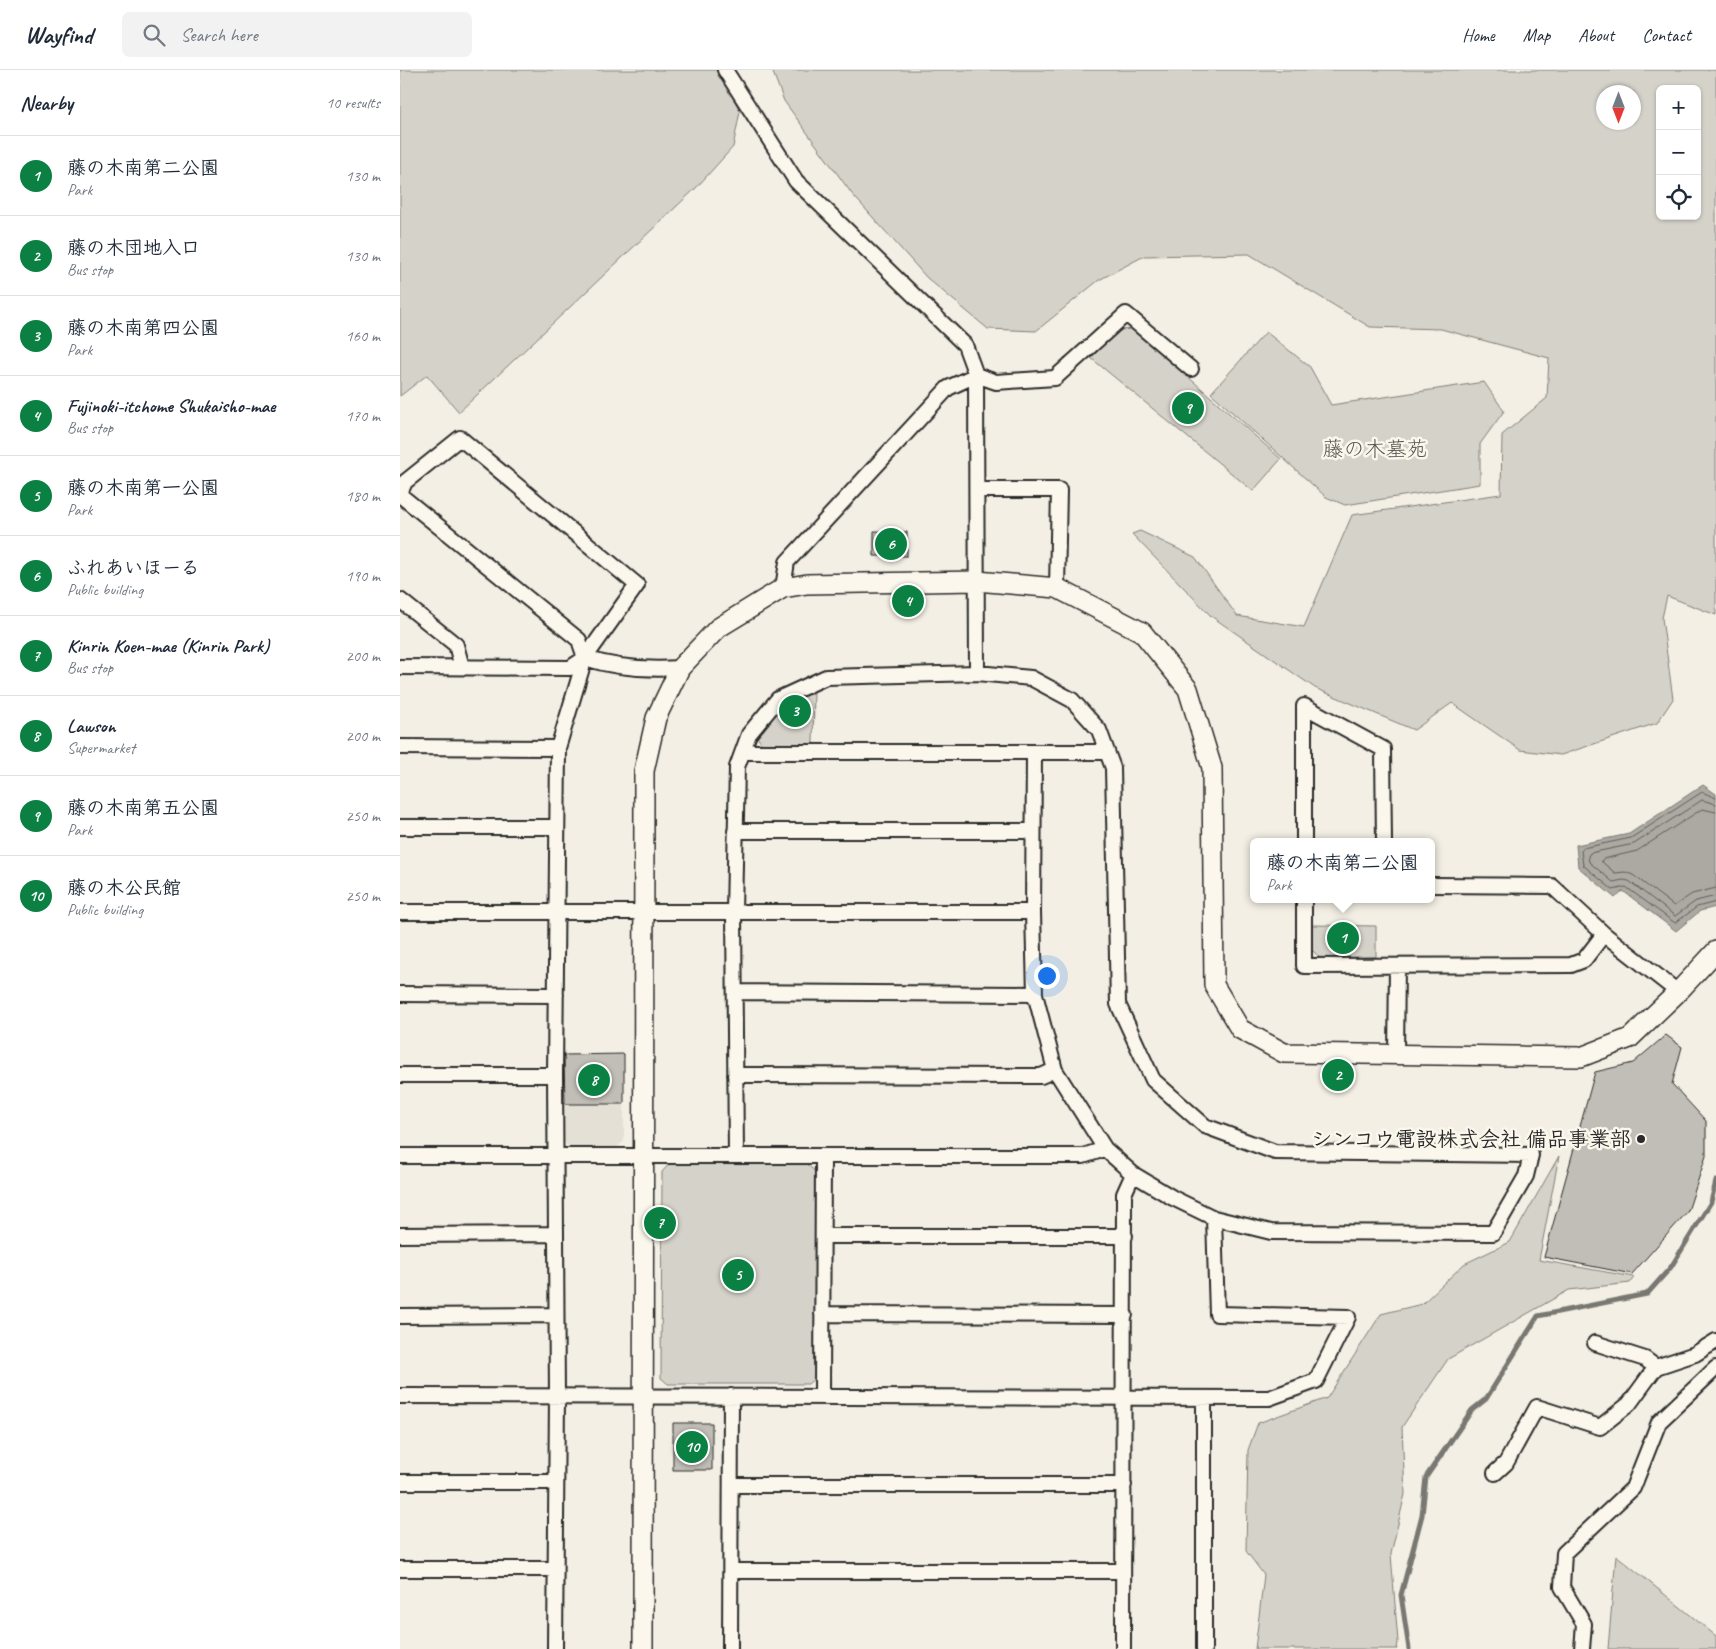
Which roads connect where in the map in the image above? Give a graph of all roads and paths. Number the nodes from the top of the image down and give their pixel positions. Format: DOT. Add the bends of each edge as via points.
graph roads {
  1 [pos="725,70"];
  2 [pos="1191,369"];
  3 [pos="976,375"];
  4 [pos="978,490"];
  5 [pos="400,494"];
  6 [pos="977,581"];
  7 [pos="783,588"];
  8 [pos="1057,588"];
  9 [pos="400,600"];
  10 [pos="585,658"];
  11 [pos="400,667"];
  12 [pos="462,667"];
  13 [pos="680,668"];
  14 [pos="977,673"];
  15 [pos="400,747"];
  16 [pos="558,748"];
  17 [pos="743,752"];
  18 [pos="1106,752"];
  19 [pos="1034,753"];
  20 [pos="400,827"];
  21 [pos="557,827"];
  22 [pos="735,831"];
  23 [pos="1033,831"];
  24 [pos="1304,838"];
  25 [pos="1384,838"];
  26 [pos="1435,885"];
  27 [pos="1304,903"];
  28 [pos="400,912"];
  29 [pos="556,912"];
  30 [pos="734,912"];
  31 [pos="1033,912"];
  32 [pos="643,913"];
  33 [pos="1604,934"];
  34 [pos="1716,951"];
  35 [pos="1397,966"];
  36 [pos="736,992"];
  37 [pos="1678,992"];
  38 [pos="400,994"];
  39 [pos="556,994"];
  40 [pos="1035,994"];
  41 [pos="1396,1055"];
  42 [pos="1055,1070"];
  43 [pos="400,1075"];
  44 [pos="555,1075"];
  45 [pos="736,1075"];
  46 [pos="1104,1149"];
  47 [pos="736,1155"];
  48 [pos="400,1156"];
  49 [pos="556,1156"];
  50 [pos="643,1156"];
  51 [pos="823,1157"];
  52 [pos="1133,1174"];
  53 [pos="1214,1218"];
  54 [pos="556,1234"];
  55 [pos="400,1235"];
  56 [pos="824,1236"];
  57 [pos="1125,1236"];
  58 [pos="822,1314"];
  59 [pos="1125,1315"];
  60 [pos="400,1316"];
  61 [pos="555,1316"];
  62 [pos="1716,1341"];
  63 [pos="1595,1343"];
  64 [pos="1656,1367"];
  65 [pos="1716,1368"];
  66 [pos="400,1396"];
  67 [pos="557,1396"];
  68 [pos="643,1396"];
  69 [pos="731,1396"];
  70 [pos="822,1397"];
  71 [pos="1125,1397"];
  72 [pos="1204,1398"];
  73 [pos="1495,1473"];
  74 [pos="400,1482"];
  75 [pos="556,1482"];
  76 [pos="1124,1485"];
  77 [pos="731,1486"];
  78 [pos="400,1569"];
  79 [pos="554,1569"];
  80 [pos="731,1571"];
  81 [pos="1122,1571"];
  82 [pos="555,1649"];
  83 [pos="643,1649"];
  84 [pos="730,1649"];
  85 [pos="1123,1649"];
  86 [pos="1204,1649"];
  87 [pos="1582,1649"];
  1 -- 3 [label="street" via="796,181 965,345"];
  2 -- 3 [label="street" via="1126,314 1055,378 996,382"];
  3 -- 4 [label="street"];
  3 -- 7 [label="street" via="948,388 787,562"];
  4 -- 6 [label="street"];
  4 -- 8 [label="street" via="1059,490"];
  5 -- 10 [label="street" via="579,640"];
  5 -- 10 [label="street" via="405,482 460,438 637,585"];
  6 -- 7 [label="street" via="807,584"];
  6 -- 8 [label="street"];
  6 -- 14 [label="street"];
  7 -- 13 [label="street" via="718,628"];
  8 -- 41 [label="street" via="1142,632 1188,689 1212,768 1214,985 1240,1029 1284,1053"];
  9 -- 12 [label="street" via="456,645"];
  10 -- 12 [label="street" via="570,668"];
  10 -- 13 [label="street" via="604,665"];
  10 -- 16 [label="street"];
  11 -- 12 [label="street"];
  13 -- 32 [label="street" via="656,718 644,771"];
  14 -- 17 [label="street" via="826,677 778,699 749,734"];
  14 -- 18 [label="street" via="1031,678 1072,700 1099,730"];
  15 -- 16 [label="street"];
  16 -- 21 [label="street"];
  17 -- 19 [label="street"];
  17 -- 22 [label="street" via="736,767"];
  18 -- 19 [label="street"];
  18 -- 53 [label="street" via="1113,768 1118,1004 1153,1080 1205,1126 1274,1152 1531,1155 1526,1176 1493,1233 1271,1232"];
  19 -- 23 [label="street"];
  20 -- 21 [label="street"];
  21 -- 29 [label="street"];
  22 -- 23 [label="street"];
  22 -- 30 [label="street"];
  23 -- 31 [label="street"];
  24 -- 25 [label="street" via="1304,706 1383,749"];
  26 -- 33 [label="street" via="1552,886"];
  27 -- 35 [label="street" via="1304,966"];
  28 -- 29 [label="street"];
  29 -- 32 [label="street"];
  29 -- 39 [label="street"];
  30 -- 31 [label="street"];
  30 -- 32 [label="street"];
  30 -- 36 [label="street"];
  31 -- 40 [label="street"];
  32 -- 50 [label="street"];
  33 -- 35 [label="street" via="1584,960 1571,965"];
  33 -- 37 [label="street"];
  34 -- 37 [label="street"];
  35 -- 41 [label="street"];
  36 -- 40 [label="street"];
  36 -- 45 [label="street"];
  37 -- 41 [label="street" via="1630,1038 1581,1057"];
  38 -- 39 [label="street"];
  39 -- 44 [label="street"];
  40 -- 42 [label="street"];
  42 -- 45 [label="street" via="1041,1076"];
  42 -- 46 [label="street"];
  43 -- 44 [label="street"];
  44 -- 49 [label="street"];
  45 -- 47 [label="street"];
  46 -- 51 [label="street" via="1083,1156"];
  46 -- 52 [label="street"];
  47 -- 50 [label="street"];
  47 -- 51 [label="street"];
  48 -- 49 [label="street"];
  49 -- 50 [label="street"];
  49 -- 54 [label="street"];
  50 -- 68 [label="street"];
  51 -- 56 [label="street"];
  52 -- 53 [label="street"];
  52 -- 57 [label="street" via="1124,1194"];
  53 -- 72 [label="street" via="1217,1314 1348,1317 1316,1381 1269,1398"];
  54 -- 55 [label="street"];
  54 -- 61 [label="street"];
  56 -- 57 [label="street"];
  56 -- 58 [label="street"];
  57 -- 59 [label="street"];
  58 -- 59 [label="street"];
  58 -- 70 [label="street"];
  59 -- 71 [label="street"];
  60 -- 61 [label="street"];
  61 -- 67 [label="street"];
  62 -- 64 [label="street" via="1695,1354"];
  63 -- 64 [label="street" via="1645,1359"];
  64 -- 73 [label="street" via="1629,1404 1600,1426 1537,1407 1506,1462"];
  65 -- 87 [label="street" via="1659,1422 1633,1488 1564,1553 1562,1587 1584,1624"];
  66 -- 67 [label="street"];
  67 -- 68 [label="street"];
  67 -- 75 [label="street"];
  68 -- 69 [label="street"];
  68 -- 83 [label="street"];
  69 -- 70 [label="street"];
  69 -- 77 [label="street"];
  70 -- 71 [label="street"];
  71 -- 72 [label="street"];
  71 -- 76 [label="street"];
  72 -- 86 [label="street"];
  74 -- 75 [label="street"];
  75 -- 79 [label="street"];
  76 -- 77 [label="street"];
  76 -- 81 [label="street"];
  77 -- 80 [label="street"];
  78 -- 79 [label="street"];
  79 -- 82 [label="street"];
  80 -- 81 [label="street"];
  80 -- 84 [label="street"];
  81 -- 85 [label="street"];
}
